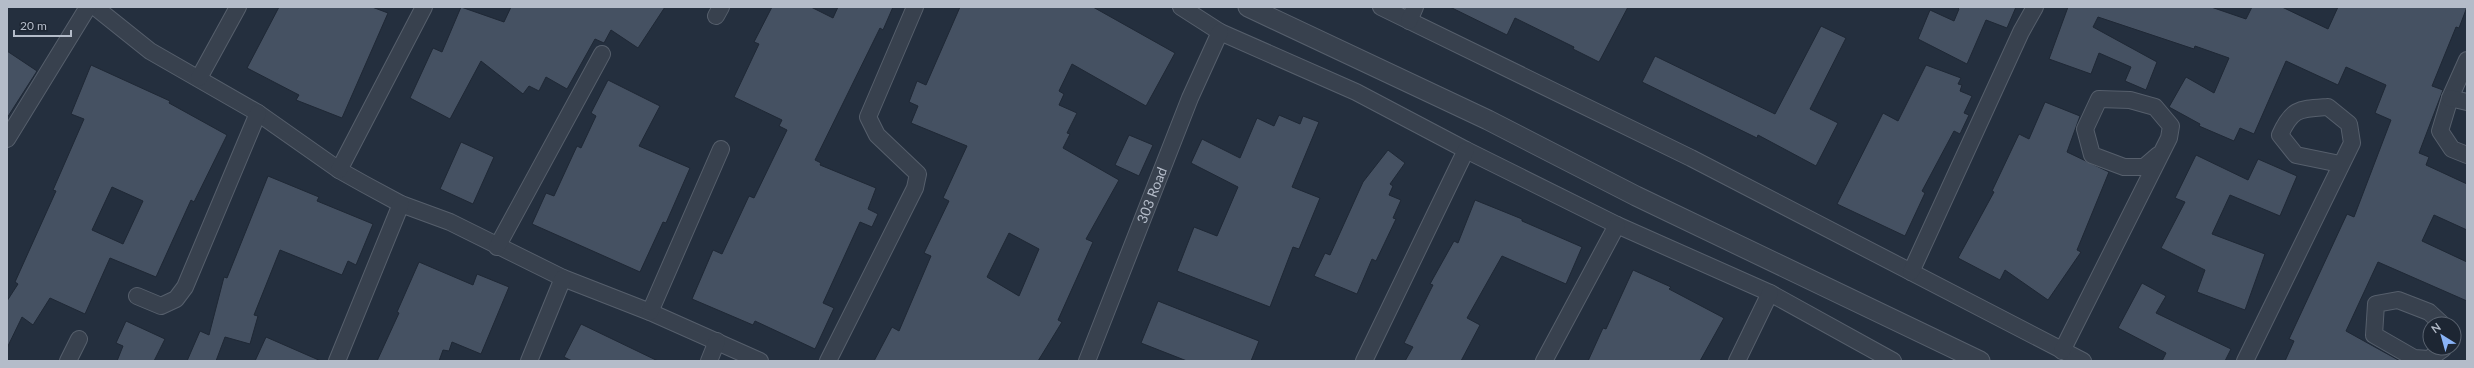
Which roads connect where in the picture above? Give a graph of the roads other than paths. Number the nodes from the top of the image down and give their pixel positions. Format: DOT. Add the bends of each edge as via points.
graph roads {
  1 [pos="88,7"];
  2 [pos="95,7"];
  3 [pos="238,7"];
  4 [pos="424,7"];
  5 [pos="915,7"];
  6 [pos="1181,7"];
  7 [pos="1248,7"];
  8 [pos="1381,7"];
  9 [pos="2035,7"];
  10 [pos="1412,14"];
  11 [pos="1220,32"];
  12 [pos="602,54"];
  13 [pos="2467,60"];
  14 [pos="199,78"];
  15 [pos="2450,98"];
  16 [pos="2467,102"];
  17 [pos="258,112"];
  18 [pos="7,139"];
  19 [pos="721,150"];
  20 [pos="1466,150"];
  21 [pos="2158,155"];
  22 [pos="2467,155"];
  23 [pos="2340,164"];
  24 [pos="339,170"];
  25 [pos="401,204"];
  26 [pos="1617,225"];
  27 [pos="497,247"];
  28 [pos="1911,272"];
  29 [pos="563,278"];
  30 [pos="1770,293"];
  31 [pos="137,296"];
  32 [pos="650,312"];
  33 [pos="2433,316"];
  34 [pos="79,339"];
  35 [pos="718,341"];
  36 [pos="2062,351"];
  37 [pos="2435,356"];
  38 [pos="68,361"];
  39 [pos="337,361"];
  40 [pos="529,361"];
  41 [pos="709,361"];
  42 [pos="760,361"];
  43 [pos="828,361"];
  44 [pos="1087,361"];
  45 [pos="1364,361"];
  46 [pos="1544,361"];
  47 [pos="1737,361"];
  48 [pos="1893,361"];
  49 [pos="1980,361"];
  50 [pos="2083,361"];
  51 [pos="2245,361"];
  1 -- 18 [label="street"];
  2 -- 14 [label="street" via="150,51"];
  3 -- 14 [label="street"];
  4 -- 24 [label="street"];
  5 -- 43 [label="street" via="868,117 877,135 918,174 915,188"];
  6 -- 11 [label="street"];
  7 -- 49 [label="street" via="1488,120 1636,196"];
  8 -- 10 [label="street"];
  9 -- 28 [label="street" via="2021,32"];
  10 -- 28 [label="street"];
  11 -- 20 [label="street" via="1356,92"];
  11 -- 44 [label="street, 303 Road" via="1190,98"];
  12 -- 27 [label="street"];
  13 -- 15 [label="street"];
  14 -- 17 [label="street"];
  15 -- 16 [label="street"];
  15 -- 22 [label="street" via="2440,131 2452,149"];
  17 -- 24 [label="street"];
  17 -- 31 [label="street" via="185,287 176,299 161,306"];
  19 -- 32 [label="street"];
  20 -- 26 [label="street"];
  20 -- 45 [label="street"];
  21 -- 21 [label="street" via="2169,138 2171,126 2155,107 2130,100 2099,98 2085,129 2092,155 2124,167 2144,167"];
  21 -- 36 [label="street"];
  23 -- 23 [label="street" via="2352,143 2350,124 2328,107 2305,108 2288,117 2280,135 2296,155"];
  23 -- 51 [label="street"];
  24 -- 25 [label="street"];
  25 -- 27 [label="street" via="450,222"];
  25 -- 39 [label="street"];
  26 -- 30 [label="street"];
  26 -- 46 [label="street"];
  27 -- 29 [label="street"];
  28 -- 36 [label="street"];
  29 -- 32 [label="street"];
  29 -- 40 [label="street"];
  30 -- 47 [label="street"];
  30 -- 48 [label="street"];
  32 -- 35 [label="street"];
  33 -- 37 [label="street" via="2398,300 2376,304 2374,335 2414,358 2429,359"];
  34 -- 38 [label="street"];
  35 -- 41 [label="street"];
  35 -- 42 [label="street"];
  36 -- 50 [label="street"];
}
